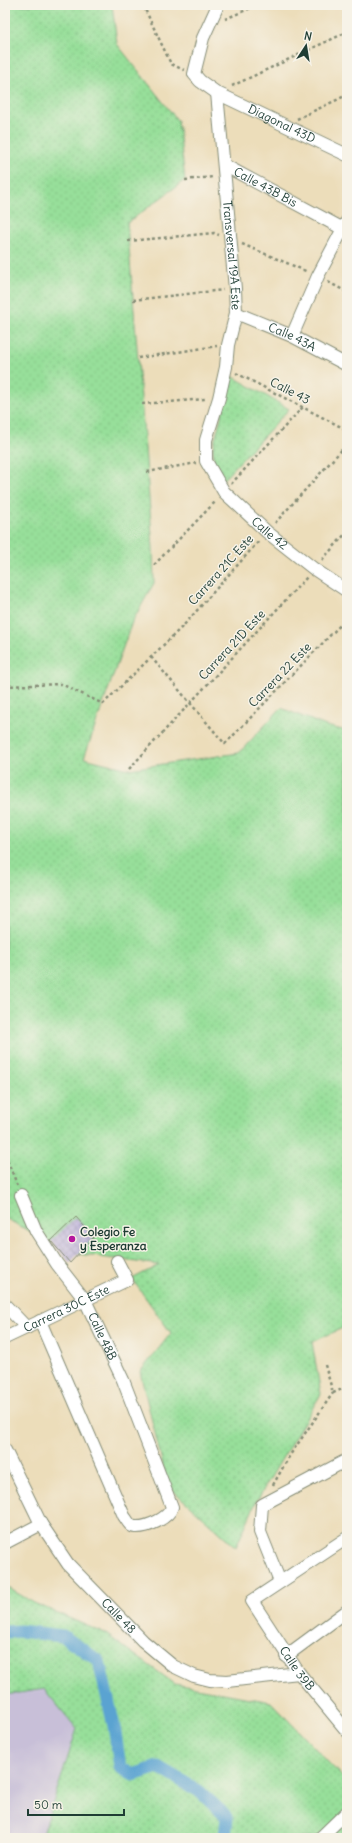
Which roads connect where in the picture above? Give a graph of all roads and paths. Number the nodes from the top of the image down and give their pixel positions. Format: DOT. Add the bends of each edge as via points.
graph roads {
  1 [pos="144,5"];
  2 [pos="218,5"];
  3 [pos="258,5"];
  4 [pos="209,26"];
  5 [pos="347,32"];
  6 [pos="194,74"];
  7 [pos="217,93"];
  8 [pos="347,94"];
  9 [pos="284,125"];
  10 [pos="347,154"];
  11 [pos="224,164"];
  12 [pos="185,180"];
  13 [pos="345,227"];
  14 [pos="235,289"];
  15 [pos="133,300"];
  16 [pos="236,313"];
  17 [pos="292,336"];
  18 [pos="228,345"];
  19 [pos="138,358"];
  20 [pos="347,365"];
  21 [pos="226,367"];
  22 [pos="219,398"];
  23 [pos="142,404"];
  24 [pos="347,430"];
  25 [pos="347,444"];
  26 [pos="206,461"];
  27 [pos="147,472"];
  28 [pos="267,532"];
  29 [pos="347,532"];
  30 [pos="314,569"];
  31 [pos="347,591"];
  32 [pos="347,618"];
  33 [pos="151,657"];
  34 [pos="5,686"];
  35 [pos="190,704"];
  36 [pos="129,769"];
  37 [pos="5,1156"];
  38 [pos="21,1195"];
  39 [pos="117,1261"];
  40 [pos="85,1300"];
  41 [pos="5,1306"];
  42 [pos="40,1321"];
  43 [pos="27,1328"];
  44 [pos="5,1338"];
  45 [pos="325,1365"];
  46 [pos="347,1387"];
  47 [pos="333,1393"];
  48 [pos="5,1450"];
  49 [pos="347,1460"];
  50 [pos="273,1486"];
  51 [pos="41,1524"];
  52 [pos="347,1538"];
  53 [pos="5,1543"];
  54 [pos="280,1582"];
  55 [pos="347,1611"];
  56 [pos="286,1656"];
  57 [pos="299,1673"];
  58 [pos="347,1732"];
  59 [pos="347,1812"];
  60 [pos="320,1838"];
  1 -- 6 [label="path" via="171,64"];
  2 -- 4 [label="street"];
  3 -- 4 [label="path"];
  4 -- 6 [label="street" via="203,38"];
  5 -- 7 [label="path"];
  6 -- 7 [label="street, Diagonal 43D"];
  7 -- 9 [label="street, Diagonal 43D"];
  7 -- 11 [label="street, Transversal 19A Este"];
  8 -- 9 [label="path"];
  9 -- 10 [label="street, Diagonal 43D"];
  11 -- 12 [label="path, Calle 43B Bis" via="214,177"];
  11 -- 13 [label="street, Calle 43B Bis"];
  11 -- 14 [label="street, Transversal 19A Este"];
  13 -- 17 [label="street" via="318,276"];
  14 -- 15 [label="path"];
  14 -- 16 [label="street, Transversal 19A Este"];
  16 -- 17 [label="street, Calle 43A"];
  16 -- 18 [label="street, Transversal 19A Este"];
  17 -- 20 [label="street, Calle 43A"];
  18 -- 19 [label="path"];
  18 -- 21 [label="street, Transversal 19A Este"];
  21 -- 22 [label="street, Transversal 19A Este"];
  21 -- 24 [label="path, Calle 43"];
  22 -- 23 [label="path"];
  22 -- 26 [label="street, Transversal 19A Este" via="206,440"];
  25 -- 28 [label="path, Carrera 21C Este"];
  26 -- 27 [label="path"];
  26 -- 28 [label="street, Calle 42" via="224,492"];
  28 -- 30 [label="street, Calle 42"];
  28 -- 33 [label="path, Carrera 21C Este" via="183,626"];
  29 -- 30 [label="path, Carrera 21D Este"];
  30 -- 31 [label="street, Calle 42"];
  30 -- 35 [label="path, Carrera 21D Este"];
  32 -- 35 [label="path, Carrera 22 Este" via="225,744"];
  33 -- 34 [label="path, Carrera 21C Este" via="103,704 61,684"];
  33 -- 35 [label="path"];
  35 -- 36 [label="path, Carrera 21D Este"];
  37 -- 38 [label="path"];
  38 -- 40 [label="street, Calle 48B" via="36,1231 48,1251"];
  39 -- 40 [label="street, Carrera 30C Este" via="127,1280"];
  40 -- 42 [label="street, Carrera 30C Este"];
  40 -- 42 [label="street, Calle 48B" via="123,1380 172,1507 170,1513 160,1521 136,1528 131,1526 124,1516"];
  41 -- 43 [label="street"];
  42 -- 43 [label="street, Carrera 30C Este"];
  43 -- 44 [label="street, Carrera 30C Este"];
  45 -- 47 [label="path"];
  46 -- 47 [label="path"];
  47 -- 50 [label="path" via="290,1455"];
  48 -- 51 [label="street, Calle 48"];
  49 -- 54 [label="street" via="262,1505 260,1532"];
  51 -- 53 [label="street"];
  51 -- 57 [label="street, Calle 48" via="68,1564 144,1641 173,1666 194,1676 228,1682"];
  52 -- 54 [label="street"];
  54 -- 56 [label="street, Calle 39B" via="252,1601"];
  55 -- 56 [label="street"];
  56 -- 57 [label="street, Calle 39B"];
  57 -- 58 [label="street, Calle 39B"];
  59 -- 60 [label="street"];
}
